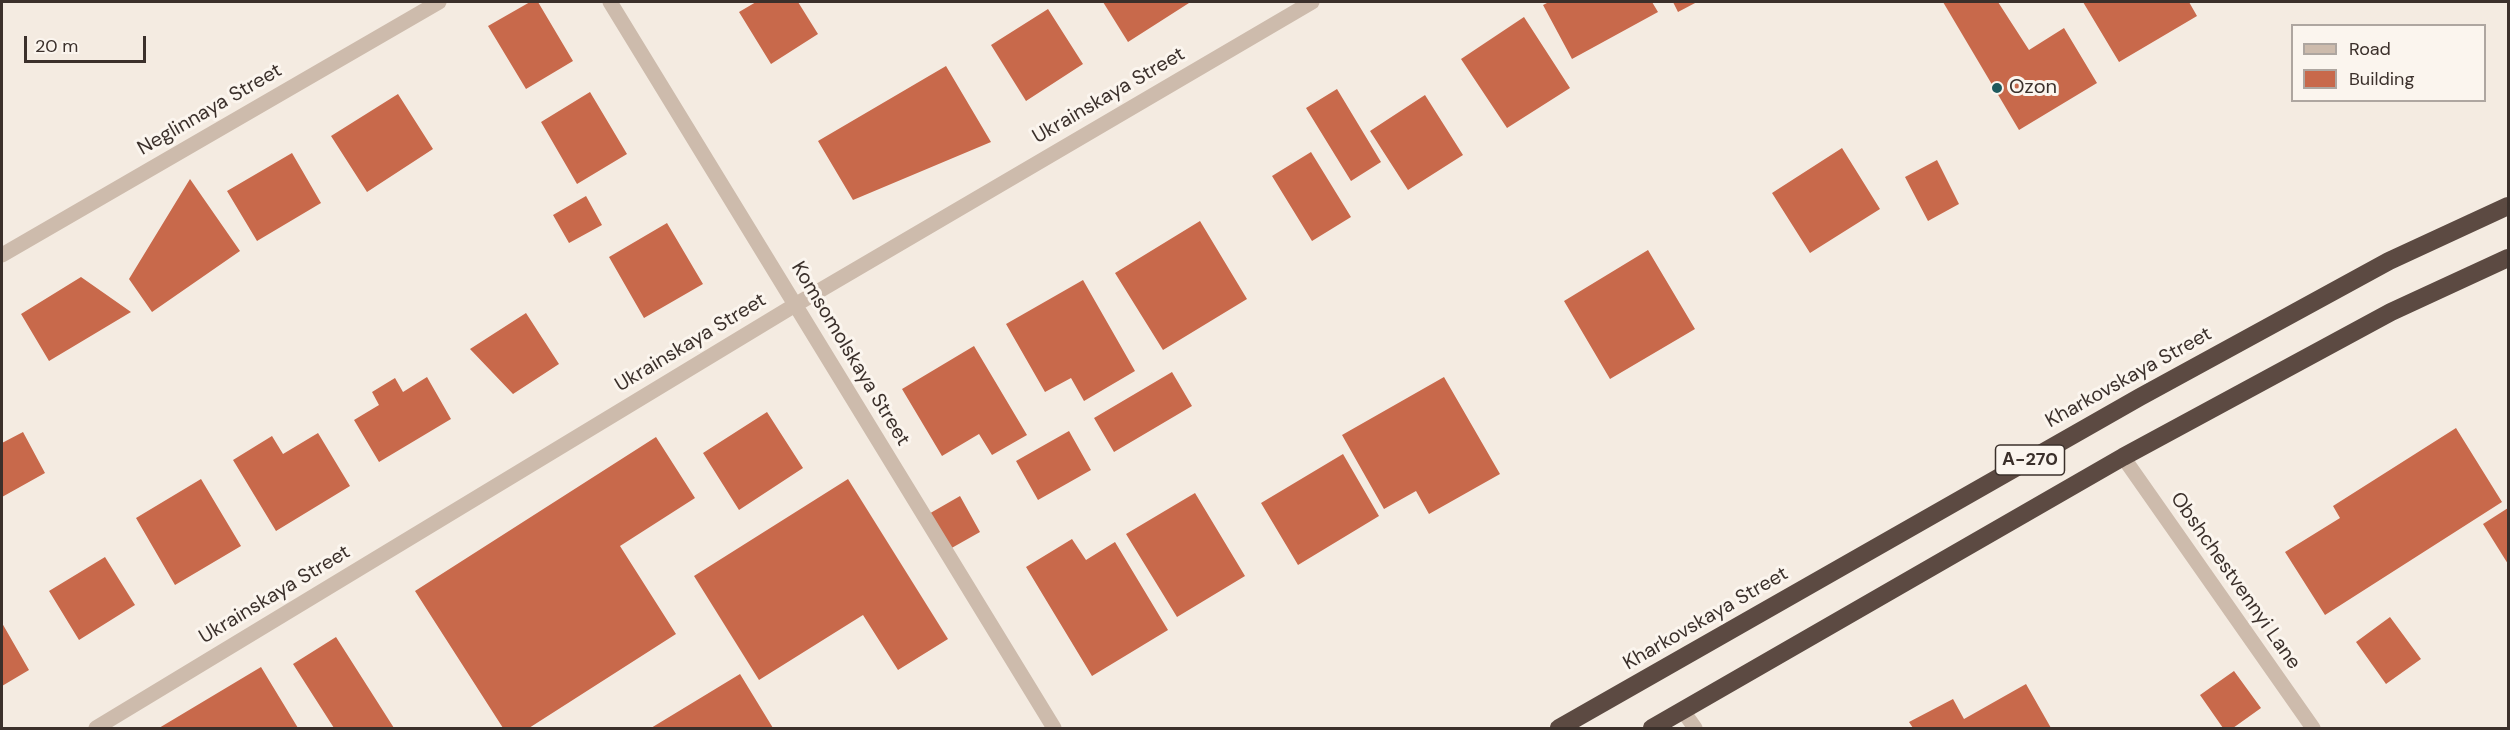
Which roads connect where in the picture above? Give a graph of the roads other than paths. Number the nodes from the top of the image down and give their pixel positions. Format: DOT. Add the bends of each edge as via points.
graph roads {
  1 [pos="439,2"];
  2 [pos="610,2"];
  3 [pos="1312,2"];
  4 [pos="2508,206"];
  5 [pos="2,255"];
  6 [pos="2508,258"];
  7 [pos="795,305"];
  8 [pos="2123,457"];
  9 [pos="1683,711"];
  10 [pos="96,729"];
  11 [pos="1054,729"];
  12 [pos="1559,729"];
  13 [pos="1652,729"];
  14 [pos="1695,729"];
  15 [pos="2313,729"];
  1 -- 5 [label="street, Neglinnaya Street"];
  2 -- 7 [label="street, Komsomolskaya Street"];
  3 -- 7 [label="street, Ukrainskaya Street"];
  4 -- 12 [label="highway, Kharkovskaya Street / А-270" via="2389,261 2140,397"];
  6 -- 8 [label="highway, А-270" via="2391,312"];
  7 -- 10 [label="street, Ukrainskaya Street"];
  7 -- 11 [label="street, Komsomolskaya Street"];
  8 -- 9 [label="highway, А-270"];
  8 -- 15 [label="street, Obshchestvennyi Lane"];
  9 -- 13 [label="highway, А-270"];
  9 -- 14 [label="street"];
}
